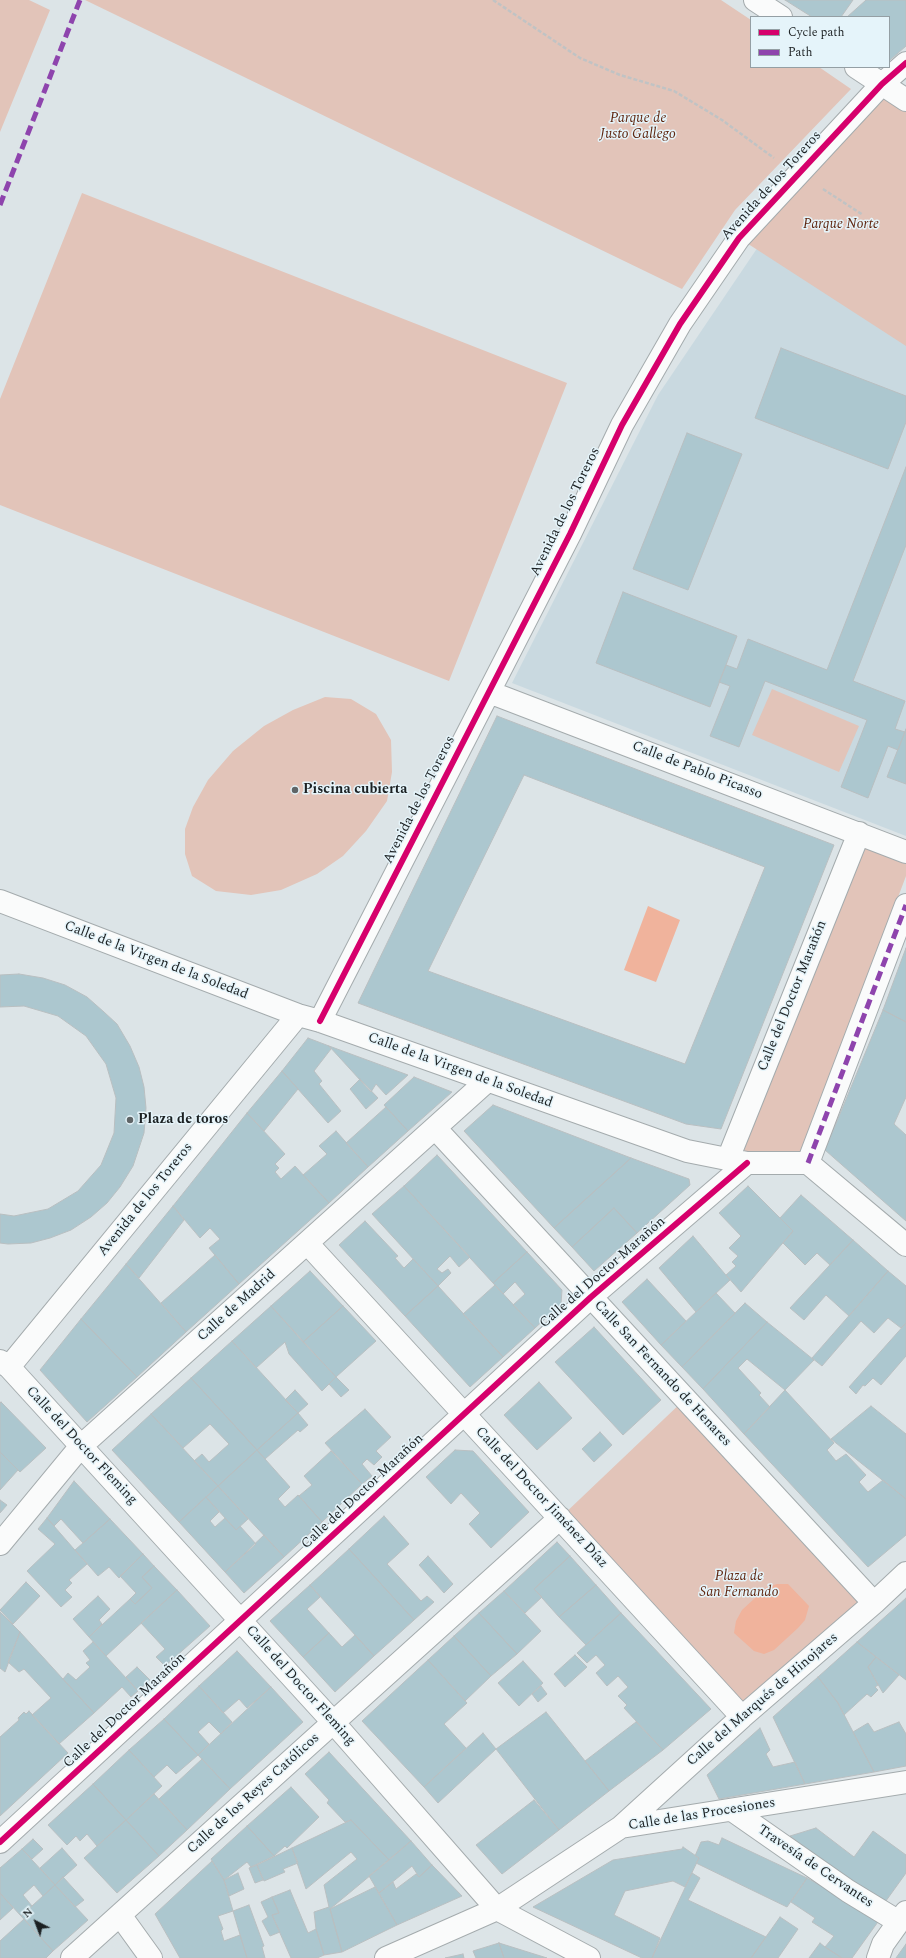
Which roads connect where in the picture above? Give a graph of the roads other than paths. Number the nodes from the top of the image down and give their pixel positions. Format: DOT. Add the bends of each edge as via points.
graph roads {
  1 [pos="755,0"];
  2 [pos="779,16"];
  3 [pos="906,63"];
  4 [pos="858,68"];
  5 [pos="882,84"];
  6 [pos="906,100"];
  7 [pos="489,692"];
  8 [pos="859,833"];
  9 [pos="906,852"];
  10 [pos="0,901"];
  11 [pos="906,905"];
  12 [pos="298,1015"];
  13 [pos="320,1021"];
  14 [pos="487,1080"];
  15 [pos="435,1128"];
  16 [pos="737,1161"];
  17 [pos="808,1163"];
  18 [pos="307,1243"];
  19 [pos="906,1245"];
  20 [pos="592,1298"];
  21 [pos="4,1364"];
  22 [pos="465,1415"];
  23 [pos="81,1446"];
  24 [pos="560,1518"];
  25 [pos="0,1544"];
  26 [pos="906,1573"];
  27 [pos="874,1603"];
  28 [pos="241,1620"];
  29 [pos="742,1717"];
  30 [pos="333,1722"];
  31 [pos="906,1782"];
  32 [pos="732,1810"];
  33 [pos="621,1827"];
  34 [pos="0,1842"];
  35 [pos="497,1909"];
  36 [pos="120,1915"];
  37 [pos="903,1917"];
  38 [pos="72,1958"];
  39 [pos="151,1958"];
  40 [pos="386,1958"];
  41 [pos="589,1958"];
  42 [pos="878,1958"];
  1 -- 2 [label="street"];
  3 -- 5 [label="street, Avenida de los Toreros"];
  4 -- 5 [label="street"];
  5 -- 6 [label="street"];
  5 -- 7 [label="street, Avenida de los Toreros" via="739,238 680,324 622,425 570,534"];
  7 -- 8 [label="street, Calle de Pablo Picasso"];
  7 -- 13 [label="street, Avenida de los Toreros"];
  8 -- 9 [label="street, Calle de Pablo Picasso"];
  8 -- 16 [label="street, Calle del Doctor Marañón"];
  10 -- 12 [label="street, Calle de la Virgen de la Soledad"];
  11 -- 17 [label="street"];
  12 -- 13 [label="street, Calle de la Virgen de la Soledad"];
  12 -- 21 [label="street, Avenida de los Toreros"];
  13 -- 14 [label="street, Calle de la Virgen de la Soledad"];
  14 -- 15 [label="street, Calle de Madrid"];
  14 -- 16 [label="street, Calle de la Virgen de la Soledad" via="687,1151"];
  15 -- 18 [label="street, Calle de Madrid"];
  15 -- 20 [label="street, Calle San Fernando de Henares"];
  16 -- 17 [label="street, Calle de la Virgen de la Soledad"];
  16 -- 20 [label="street, Calle del Doctor Marañón"];
  17 -- 19 [label="street"];
  18 -- 22 [label="street, Calle del Doctor Jiménez Díaz"];
  18 -- 23 [label="street, Calle de Madrid"];
  20 -- 22 [label="street, Calle del Doctor Marañón"];
  20 -- 27 [label="street, Calle San Fernando de Henares"];
  21 -- 23 [label="street, Calle del Doctor Fleming"];
  22 -- 24 [label="street, Calle del Doctor Jiménez Díaz"];
  22 -- 28 [label="street, Calle del Doctor Marañón"];
  23 -- 25 [label="street, Calle de Madrid"];
  23 -- 28 [label="street, Calle del Doctor Fleming"];
  24 -- 29 [label="street, Calle del Doctor Jiménez Díaz"];
  24 -- 30 [label="street, Calle de los Reyes Católicos"];
  26 -- 27 [label="street, Calle del Marqués de Hinojares"];
  27 -- 29 [label="street, Calle del Marqués de Hinojares"];
  28 -- 30 [label="street, Calle del Doctor Fleming"];
  28 -- 34 [label="street, Calle del Doctor Marañón"];
  29 -- 33 [label="street, Calle del Marqués de Hinojares"];
  30 -- 35 [label="street, Calle del Doctor Fleming"];
  30 -- 36 [label="street, Calle de los Reyes Católicos"];
  31 -- 32 [label="street, Calle de las Procesiones"];
  32 -- 33 [label="street, Calle de las Procesiones"];
  32 -- 37 [label="street, Travesía de Cervantes" via="848,1891"];
  33 -- 35 [label="street, Calle de las Procesiones"];
  35 -- 40 [label="street, Calle de las Procesiones"];
  35 -- 41 [label="street"];
  36 -- 38 [label="street, Calle de los Reyes Católicos"];
  36 -- 39 [label="street"];
  37 -- 42 [label="street" via="883,1944"];
}
